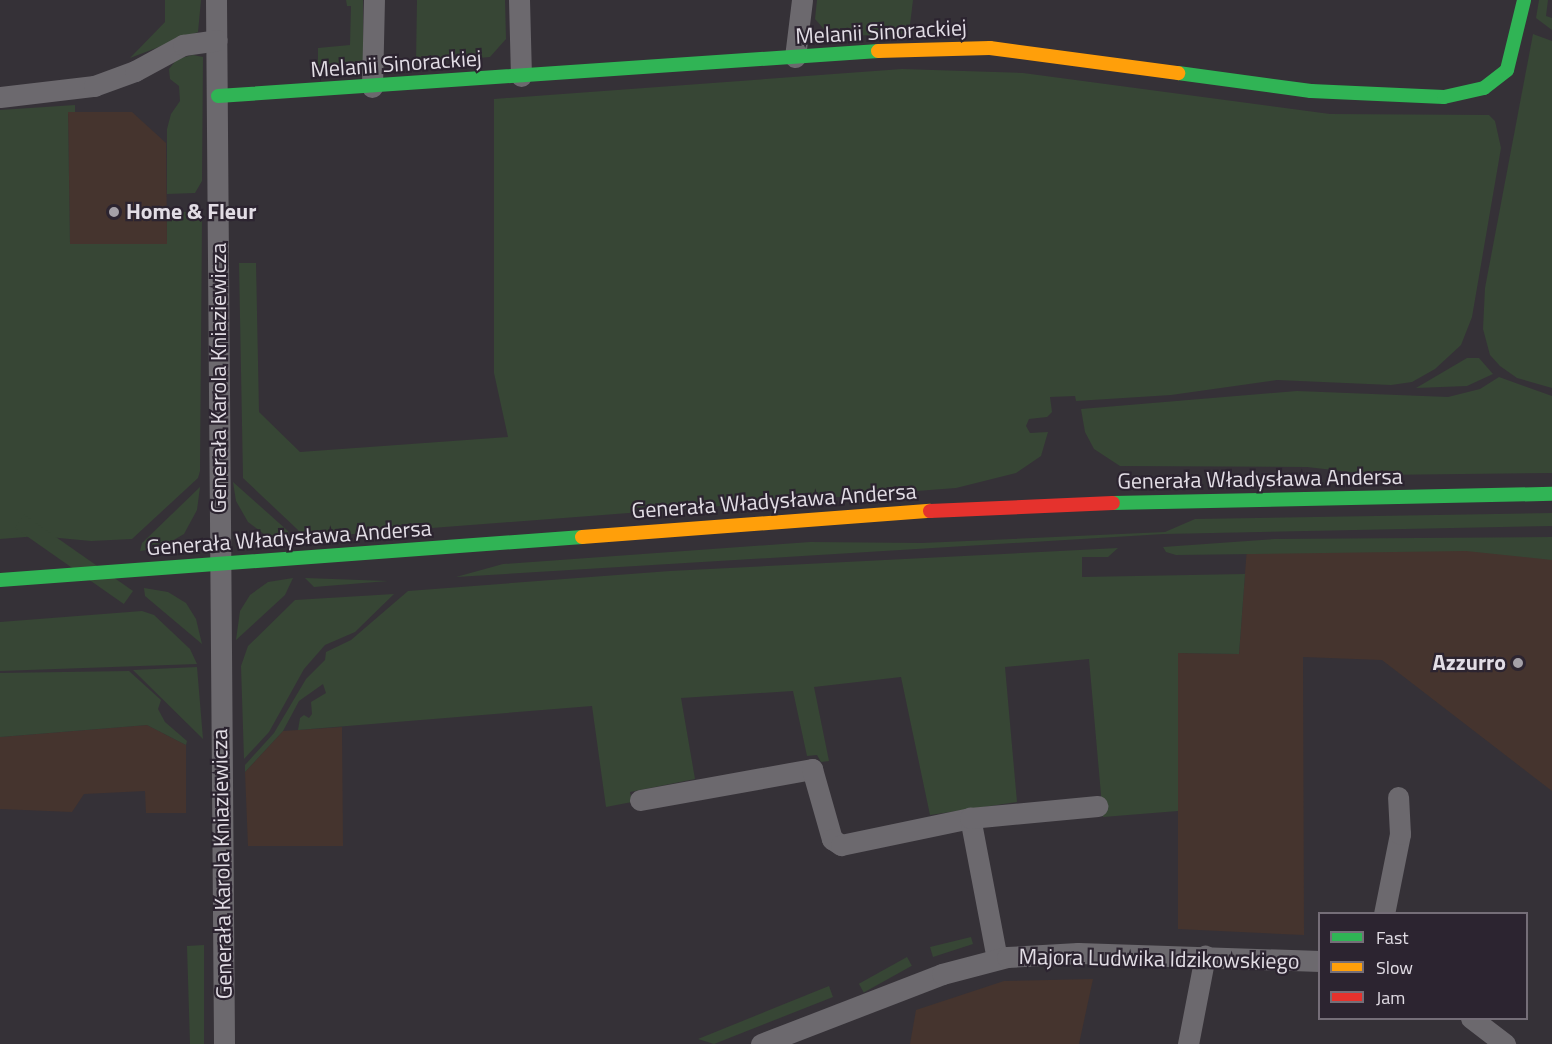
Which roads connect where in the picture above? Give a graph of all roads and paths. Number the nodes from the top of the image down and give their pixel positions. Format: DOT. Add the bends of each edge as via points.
graph roads {
  1 [pos="216,0"];
  2 [pos="374,0"];
  3 [pos="519,0"];
  4 [pos="802,0"];
  5 [pos="1524,0"];
  6 [pos="217,40"];
  7 [pos="795,57"];
  8 [pos="521,76"];
  9 [pos="372,87"];
  10 [pos="218,96"];
  11 [pos="0,97"];
  12 [pos="1552,494"];
  13 [pos="218,564"];
  14 [pos="0,580"];
  15 [pos="1398,797"];
  16 [pos="640,800"];
  17 [pos="1096,806"];
  18 [pos="969,819"];
  19 [pos="1384,912"];
  20 [pos="1205,956"];
  21 [pos="997,959"];
  22 [pos="1318,962"];
  23 [pos="1474,1020"];
  24 [pos="225,1044"];
  25 [pos="761,1044"];
  26 [pos="1188,1044"];
  27 [pos="1505,1044"];
  1 -- 6 [label="street, Generała Karola Kniaziewicza"];
  2 -- 9 [label="street"];
  3 -- 8 [label="street"];
  4 -- 7 [label="street"];
  5 -- 7 [label="main road, Melanii Sinorackiej" via="1510,64 1492,84 1462,94 1415,98 1311,91 990,48"];
  6 -- 10 [label="street, Generała Karola Kniaziewicza"];
  6 -- 11 [label="street" via="183,45 135,71 94,86"];
  7 -- 8 [label="main road, Melanii Sinorackiej"];
  8 -- 9 [label="main road, Melanii Sinorackiej"];
  9 -- 10 [label="main road, Melanii Sinorackiej"];
  10 -- 13 [label="street, Generała Karola Kniaziewicza"];
  12 -- 13 [label="main road, Generała Władysława Andersa" via="961,509"];
  13 -- 14 [label="main road, Generała Władysława Andersa"];
  13 -- 24 [label="street, Generała Karola Kniaziewicza"];
  15 -- 19 [label="street" via="1400,834"];
  16 -- 18 [label="street" via="812,769 832,839 841,845"];
  17 -- 18 [label="street"];
  18 -- 21 [label="street"];
  20 -- 21 [label="street, Majora Ludwika Idzikowskiego" via="1056,953"];
  20 -- 22 [label="street, Majora Ludwika Idzikowskiego"];
  20 -- 26 [label="street"];
  21 -- 25 [label="street, Majora Ludwika Idzikowskiego" via="942,974"];
  23 -- 27 [label="street"];
}
